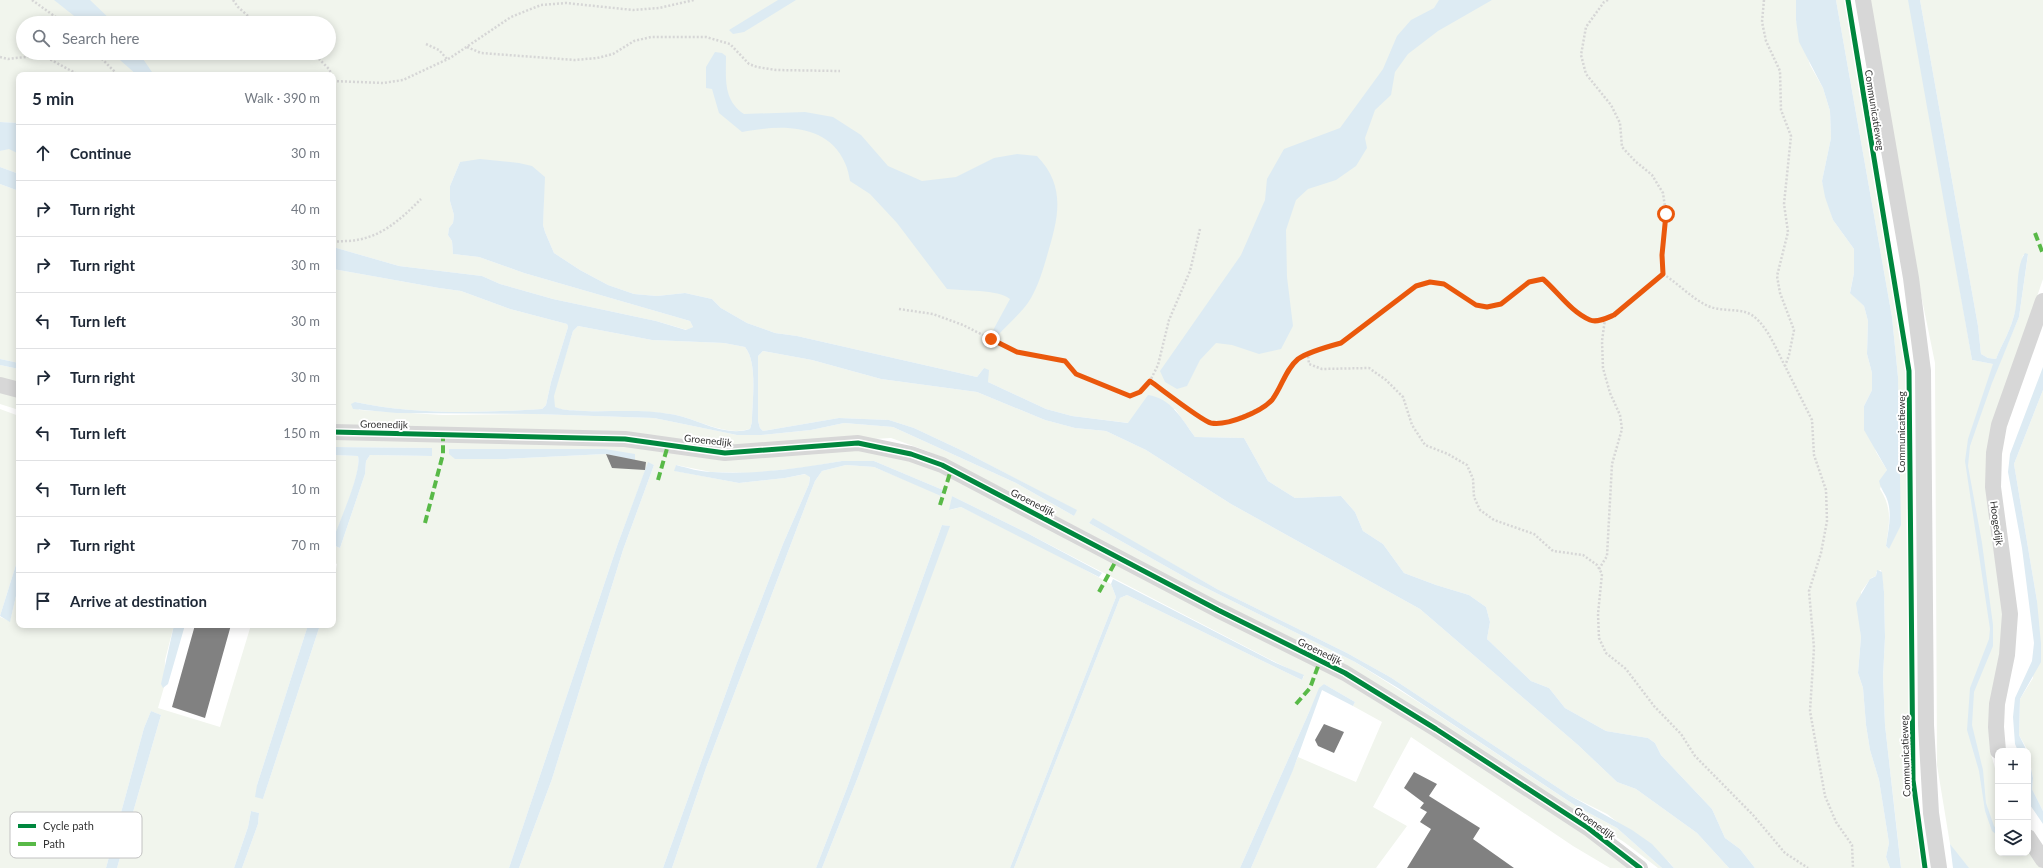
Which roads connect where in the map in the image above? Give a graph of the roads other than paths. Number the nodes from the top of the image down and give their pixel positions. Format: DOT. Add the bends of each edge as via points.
graph roads {
  1 [pos="1863,0"];
  2 [pos="2043,301"];
  3 [pos="0,385"];
  4 [pos="16,389"];
  5 [pos="336,432"];
  6 [pos="1998,748"];
  7 [pos="2031,842"];
  8 [pos="2043,860"];
  9 [pos="1640,868"];
  10 [pos="1939,868"];
  1 -- 10 [label="street, Communicatieweg" via="1911,278 1923,371 1926,725 1931,813"];
  2 -- 6 [label="street, Hoogedijk" via="1999,425 1994,453 1992,487 2010,614 2007,655 1997,704"];
  3 -- 4 [label="street"];
  5 -- 9 [label="street, Groenedijk" via="625,438 725,453 858,443 911,454 942,465 1344,673 1436,728 1588,828"];
  7 -- 8 [label="street"];
}
